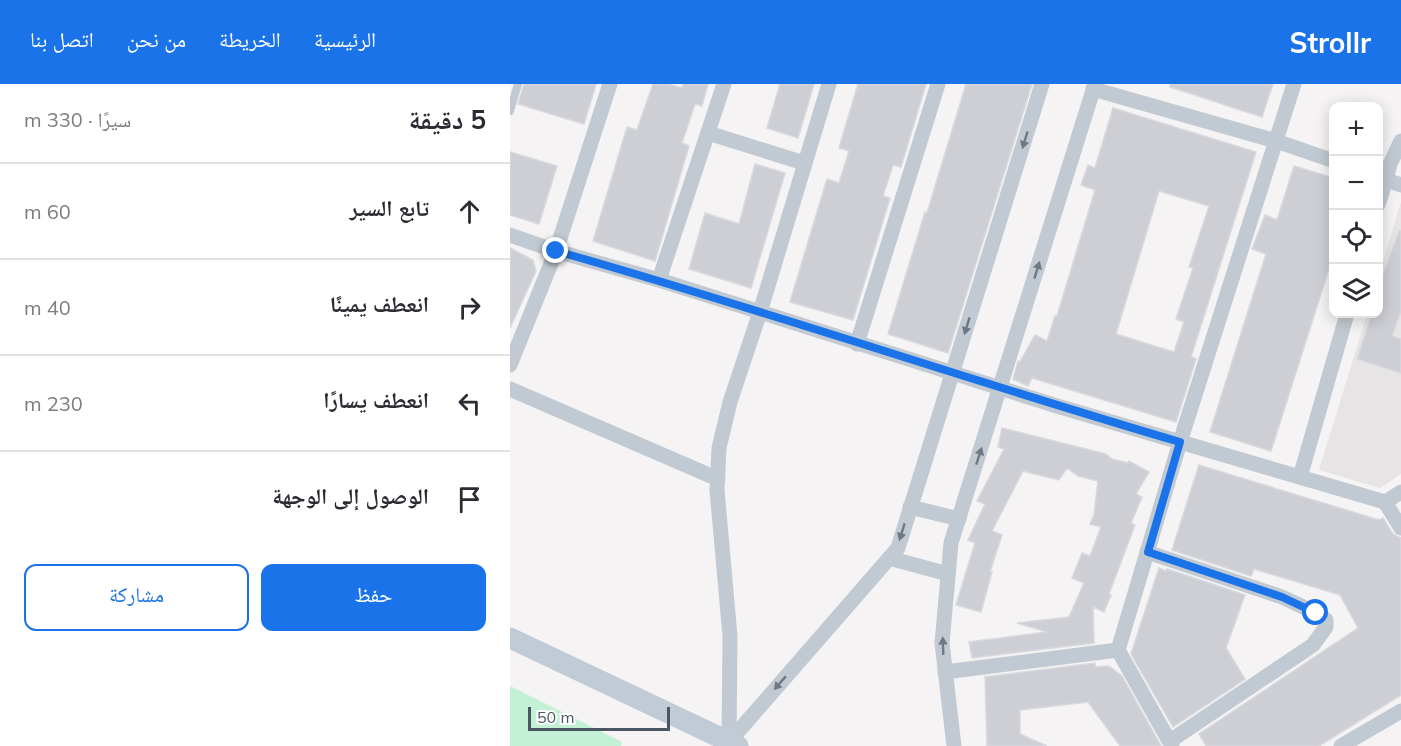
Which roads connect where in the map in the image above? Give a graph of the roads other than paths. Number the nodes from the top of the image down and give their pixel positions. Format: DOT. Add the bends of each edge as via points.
graph roads {
  1 [pos="518,84"];
  2 [pos="610,84"];
  3 [pos="724,84"];
  4 [pos="829,84"];
  5 [pos="938,84"];
  6 [pos="1042,84"];
  7 [pos="1294,84"];
  8 [pos="1094,87"];
  9 [pos="510,111"];
  10 [pos="708,133"];
  11 [pos="1276,141"];
  12 [pos="1401,141"];
  13 [pos="1329,159"];
  14 [pos="804,163"];
  15 [pos="1383,176"];
  16 [pos="1383,178"];
  17 [pos="1401,185"];
  18 [pos="510,235"];
  19 [pos="556,251"];
  20 [pos="659,280"];
  21 [pos="760,312"];
  22 [pos="1346,318"];
  23 [pos="857,344"];
  24 [pos="510,365"];
  25 [pos="952,374"];
  26 [pos="510,389"];
  27 [pos="1000,389"];
  28 [pos="1180,442"];
  29 [pos="1300,477"];
  30 [pos="718,479"];
  31 [pos="1401,492"];
  32 [pos="1385,502"];
  33 [pos="910,507"];
  34 [pos="958,519"];
  35 [pos="1401,528"];
  36 [pos="1148,552"];
  37 [pos="889,558"];
  38 [pos="948,574"];
  39 [pos="510,638"];
  40 [pos="1118,650"];
  41 [pos="945,672"];
  42 [pos="1401,711"];
  43 [pos="733,744"];
  44 [pos="1171,744"];
  45 [pos="954,746"];
  46 [pos="1341,746"];
  1 -- 9 [label="lane"];
  2 -- 19 [label="street"];
  3 -- 10 [label="street"];
  4 -- 14 [label="street"];
  5 -- 23 [label="street"];
  6 -- 25 [label="street, one-way"];
  7 -- 11 [label="street"];
  8 -- 11 [label="street"];
  27 -- 8 [label="street, one-way"];
  10 -- 14 [label="street"];
  10 -- 20 [label="street"];
  11 -- 13 [label="street"];
  11 -- 28 [label="street"];
  12 -- 15 [label="street"];
  14 -- 21 [label="street"];
  16 -- 17 [label="street"];
  18 -- 19 [label="street"];
  19 -- 20 [label="street"];
  19 -- 24 [label="street"];
  20 -- 21 [label="street"];
  21 -- 23 [label="street"];
  21 -- 30 [label="street" via="730,402 719,448"];
  22 -- 29 [label="street"];
  23 -- 25 [label="street"];
  25 -- 27 [label="street"];
  25 -- 33 [label="street"];
  26 -- 30 [label="street"];
  27 -- 28 [label="street"];
  34 -- 27 [label="street, one-way"];
  28 -- 29 [label="street"];
  28 -- 36 [label="street"];
  29 -- 32 [label="street"];
  30 -- 43 [label="street" via="730,636"];
  31 -- 32 [label="street"];
  32 -- 35 [label="street"];
  33 -- 34 [label="street"];
  33 -- 37 [label="street, one-way" via="897,548"];
  34 -- 38 [label="street"];
  36 -- 40 [label="street"];
  36 -- 44 [label="street" via="1282,597 1326,620 1326,627 1313,645"];
  37 -- 38 [label="street"];
  37 -- 43 [label="street, one-way"];
  41 -- 38 [label="street, one-way" via="942,643"];
  39 -- 43 [label="street"];
  40 -- 41 [label="street"];
  40 -- 44 [label="street"];
  41 -- 45 [label="street"];
  42 -- 46 [label="street"];
}
